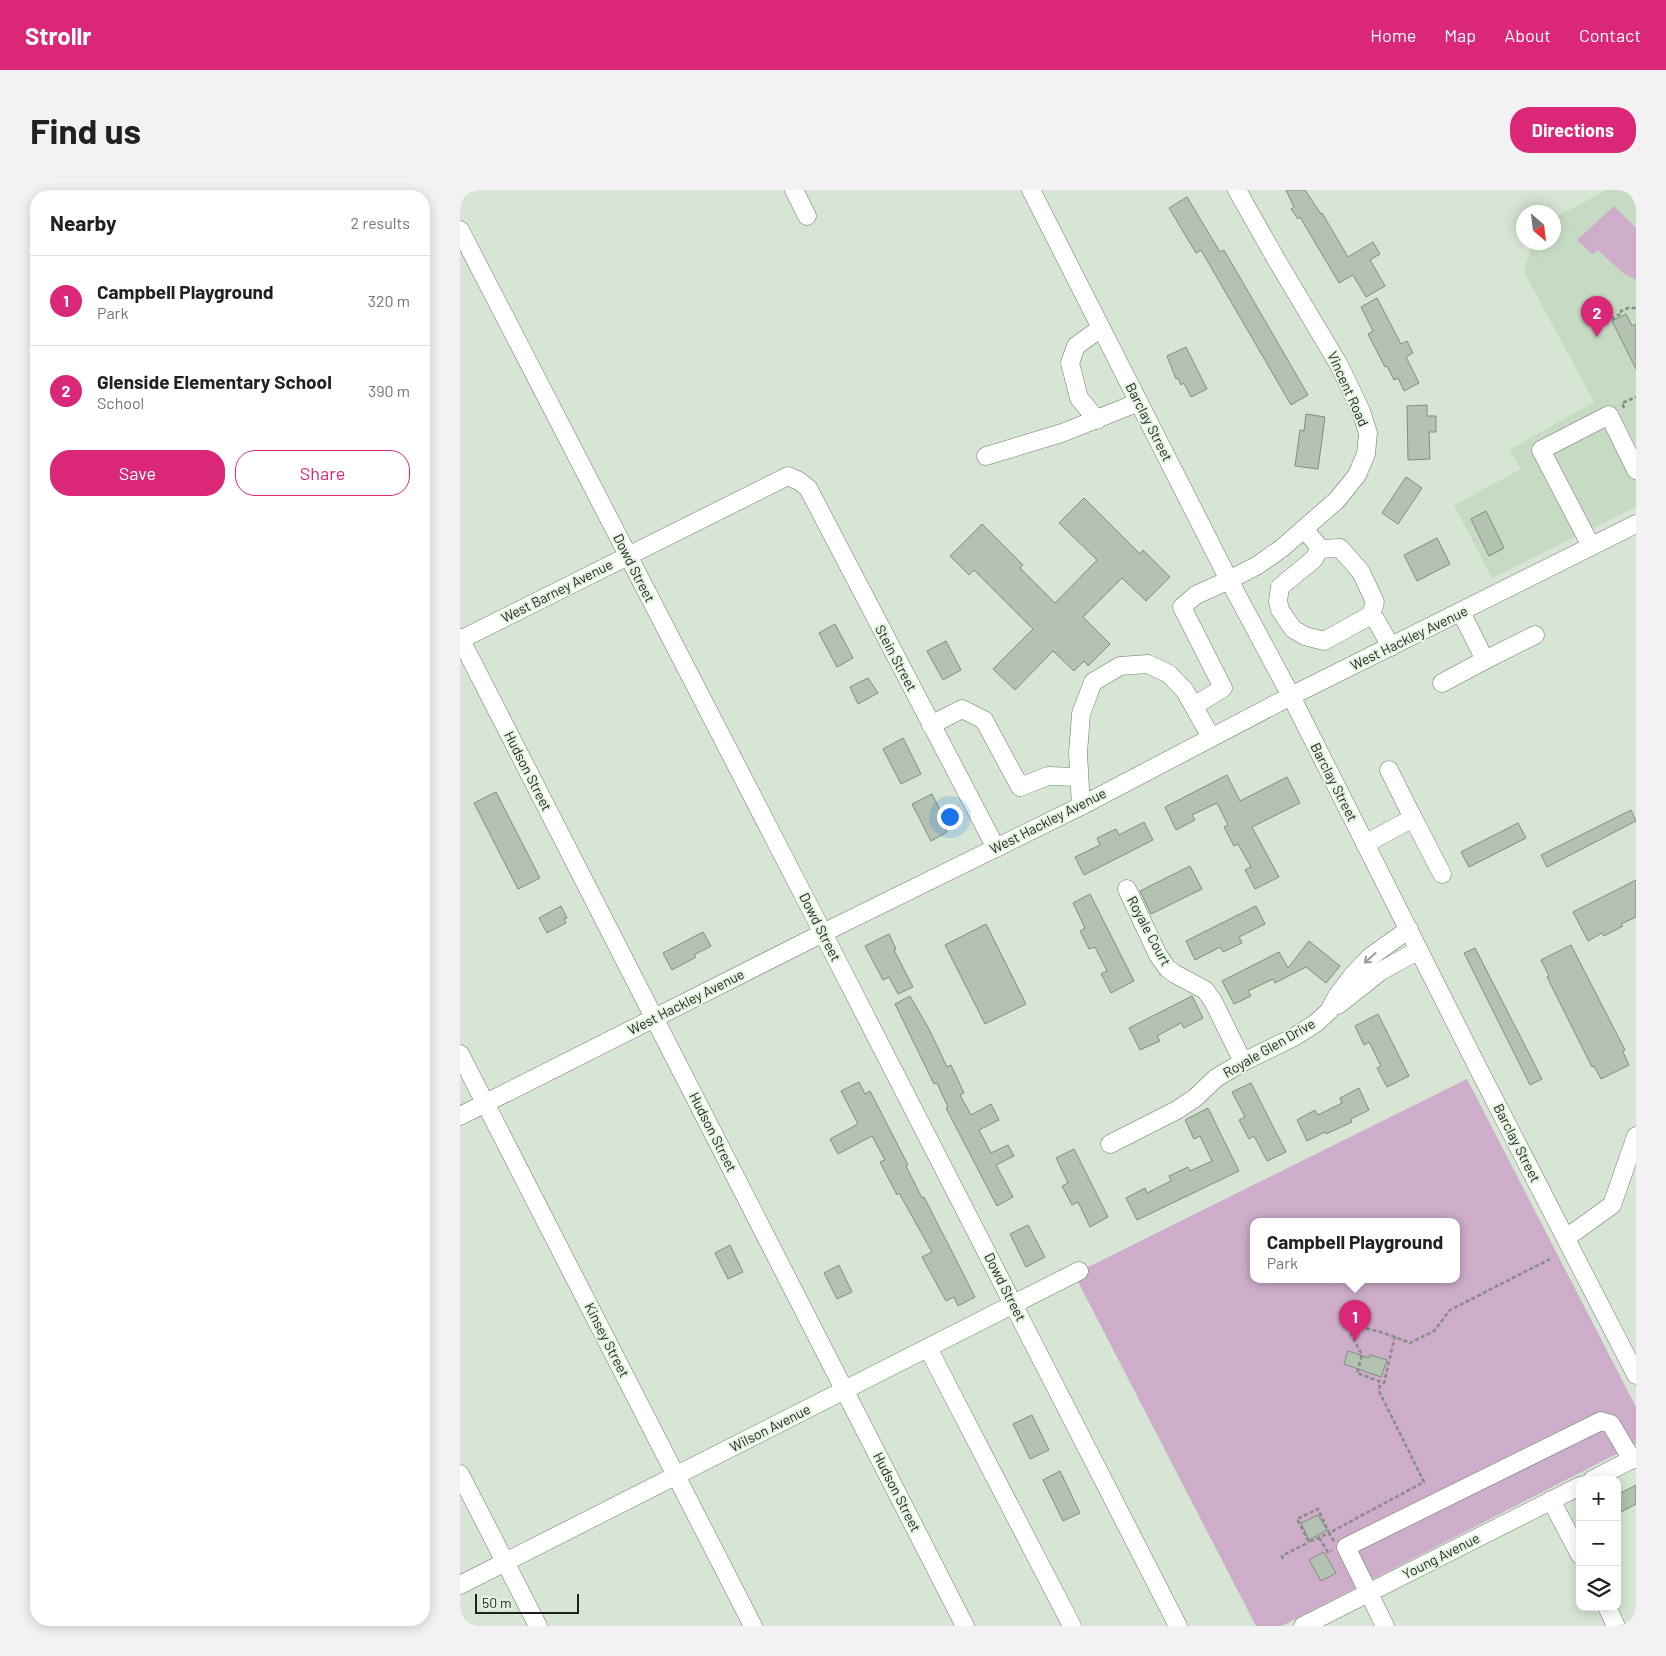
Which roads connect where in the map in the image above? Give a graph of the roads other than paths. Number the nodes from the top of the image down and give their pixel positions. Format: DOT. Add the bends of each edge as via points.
graph roads {
  1 [pos="794,190"];
  2 [pos="1031,190"];
  3 [pos="1237,190"];
  4 [pos="806,216"];
  5 [pos="460,230"];
  6 [pos="1101,328"];
  7 [pos="1139,402"];
  8 [pos="1097,420"];
  9 [pos="986,456"];
  10 [pos="1636,470"];
  11 [pos="788,476"];
  12 [pos="1636,524"];
  13 [pos="1304,529"];
  14 [pos="1591,546"];
  15 [pos="1319,549"];
  16 [pos="628,556"];
  17 [pos="1229,580"];
  18 [pos="1461,612"];
  19 [pos="1371,615"];
  20 [pos="1536,635"];
  21 [pos="460,639"];
  22 [pos="1391,647"];
  23 [pos="1485,660"];
  24 [pos="1442,683"];
  25 [pos="1291,696"];
  26 [pos="1194,706"];
  27 [pos="932,725"];
  28 [pos="1211,737"];
  29 [pos="1389,770"];
  30 [pos="1079,777"];
  31 [pos="1081,806"];
  32 [pos="1414,818"];
  33 [pos="1365,844"];
  34 [pos="996,848"];
  35 [pos="1442,874"];
  36 [pos="1126,889"];
  37 [pos="1409,929"];
  38 [pos="823,933"];
  39 [pos="1419,950"];
  40 [pos="1329,1011"];
  41 [pos="655,1018"];
  42 [pos="460,1054"];
  43 [pos="1243,1062"];
  44 [pos="486,1104"];
  45 [pos="460,1116"];
  46 [pos="1636,1136"];
  47 [pos="1110,1144"];
  48 [pos="1566,1238"];
  49 [pos="1079,1270"];
  50 [pos="1014,1304"];
  51 [pos="928,1348"];
  52 [pos="1631,1354"];
  53 [pos="1636,1375"];
  54 [pos="845,1390"];
  55 [pos="1634,1458"];
  56 [pos="460,1474"];
  57 [pos="677,1475"];
  58 [pos="1600,1476"];
  59 [pos="1576,1488"];
  60 [pos="1552,1500"];
  61 [pos="1576,1547"];
  62 [pos="505,1562"];
  63 [pos="460,1584"];
  64 [pos="1368,1593"];
  65 [pos="1608,1611"];
  66 [pos="538,1626"];
  67 [pos="753,1626"];
  68 [pos="965,1626"];
  69 [pos="1072,1626"];
  70 [pos="1178,1626"];
  71 [pos="1303,1626"];
  72 [pos="1385,1626"];
  73 [pos="1616,1626"];
  1 -- 4 [label="street"];
  2 -- 6 [label="street, Barclay Street"];
  3 -- 13 [label="street, Vincent Road" via="1340,365 1368,433 1366,454 1357,475 1336,500"];
  5 -- 16 [label="street, Dowd Street"];
  6 -- 7 [label="street, Barclay Street"];
  6 -- 8 [label="street" via="1076,346 1070,363 1080,398"];
  7 -- 8 [label="street"];
  7 -- 17 [label="street, Barclay Street"];
  8 -- 9 [label="street"];
  10 -- 14 [label="street" via="1609,415 1541,450"];
  11 -- 16 [label="street, West Barney Avenue"];
  11 -- 27 [label="street, Stein Street" via="808,488"];
  12 -- 14 [label="street, West Hackley Avenue"];
  13 -- 15 [label="street"];
  13 -- 17 [label="street, Vincent Road" via="1258,565"];
  14 -- 18 [label="street, West Hackley Avenue"];
  15 -- 19 [label="street" via="1340,548 1361,572 1375,602"];
  15 -- 19 [label="street" via="1314,559 1280,587 1280,610 1293,629 1324,641"];
  16 -- 21 [label="street, West Barney Avenue"];
  16 -- 38 [label="street, Dowd Street"];
  17 -- 25 [label="street, Barclay Street"];
  17 -- 26 [label="street, Vincent Road" via="1196,595 1182,608 1223,688"];
  18 -- 22 [label="street, West Hackley Avenue"];
  18 -- 23 [label="street"];
  19 -- 22 [label="street"];
  20 -- 23 [label="street"];
  21 -- 41 [label="street, Hudson Street"];
  22 -- 25 [label="street, West Hackley Avenue"];
  23 -- 24 [label="street"];
  25 -- 28 [label="street, West Hackley Avenue"];
  25 -- 33 [label="street, Barclay Street"];
  26 -- 28 [label="street"];
  26 -- 30 [label="street" via="1169,674 1148,664 1120,666 1093,682 1081,714"];
  27 -- 30 [label="street" via="962,709 984,720 1020,787 1048,776"];
  27 -- 34 [label="street, Stein Street"];
  28 -- 31 [label="street, West Hackley Avenue"];
  29 -- 32 [label="street"];
  30 -- 31 [label="street"];
  31 -- 34 [label="street, West Hackley Avenue"];
  32 -- 33 [label="street"];
  32 -- 35 [label="street"];
  33 -- 37 [label="street, Barclay Street"];
  34 -- 38 [label="street, West Hackley Avenue"];
  36 -- 43 [label="street, Royale Court" via="1166,968 1205,990"];
  37 -- 39 [label="street, Barclay Street"];
  37 -- 40 [label="street, Royale Glen Drive, one-way" via="1370,957 1337,996"];
  38 -- 41 [label="street, West Hackley Avenue"];
  38 -- 50 [label="street, Dowd Street"];
  39 -- 40 [label="street" via="1380,971"];
  39 -- 48 [label="street, Barclay Street"];
  40 -- 43 [label="street, Royale Glen Drive" via="1294,1037"];
  41 -- 44 [label="street, West Hackley Avenue"];
  41 -- 54 [label="street, Hudson Street"];
  42 -- 44 [label="street, Kinsey Street"];
  43 -- 47 [label="street, Royale Glen Drive" via="1216,1078 1177,1110"];
  44 -- 45 [label="street, West Hackley Avenue"];
  44 -- 57 [label="street, Kinsey Street"];
  46 -- 48 [label="street" via="1612,1205"];
  48 -- 52 [label="street, Barclay Street"];
  49 -- 50 [label="street, Wilson Avenue"];
  50 -- 51 [label="street, Wilson Avenue"];
  50 -- 70 [label="street, Dowd Street"];
  51 -- 54 [label="street, Wilson Avenue"];
  51 -- 69 [label="street"];
  52 -- 53 [label="street, Barclay Street"];
  54 -- 57 [label="street, Wilson Avenue"];
  54 -- 68 [label="street, Hudson Street"];
  55 -- 58 [label="street"];
  55 -- 64 [label="street" via="1612,1424 1600,1421 1346,1547"];
  56 -- 62 [label="street"];
  57 -- 62 [label="street, Wilson Avenue"];
  57 -- 67 [label="street, Kinsey Street"];
  59 -- 60 [label="street, Young Avenue"];
  60 -- 61 [label="street"];
  60 -- 64 [label="street, Young Avenue"];
  62 -- 63 [label="street, Wilson Avenue"];
  62 -- 66 [label="street"];
  64 -- 71 [label="street, Young Avenue"];
  64 -- 72 [label="street"];
  65 -- 73 [label="street"];
}
